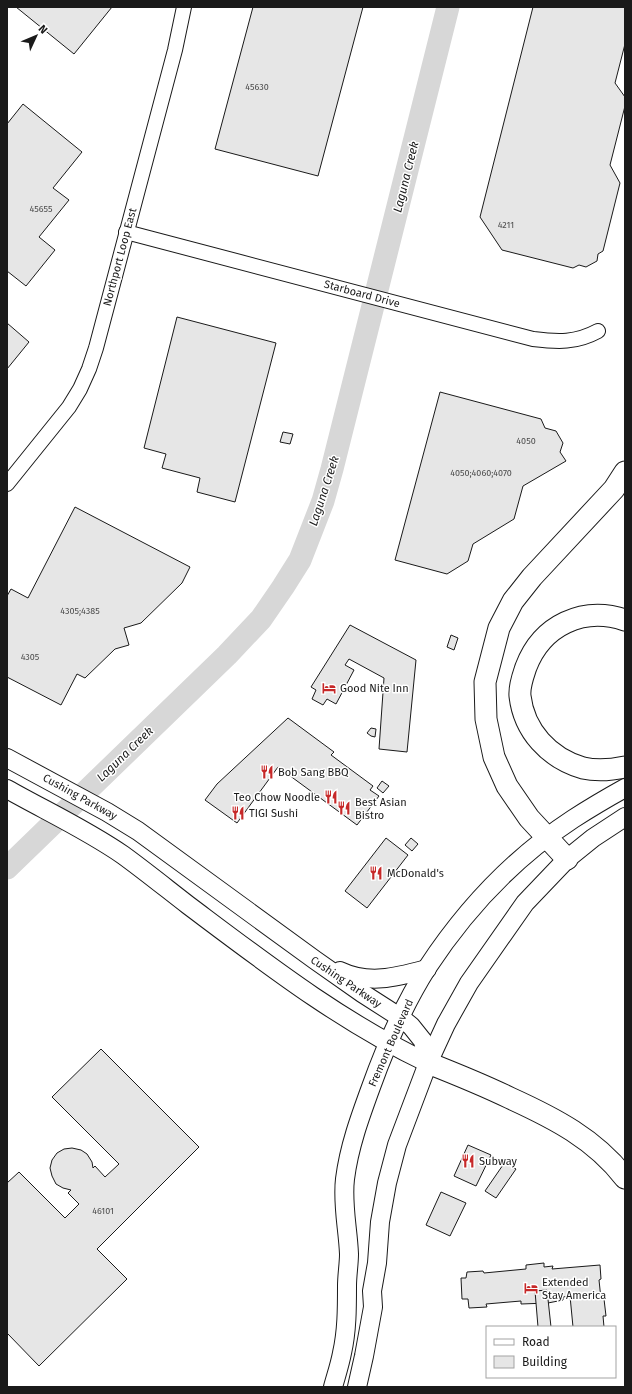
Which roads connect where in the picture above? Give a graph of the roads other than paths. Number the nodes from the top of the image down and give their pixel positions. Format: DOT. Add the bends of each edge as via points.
graph roads {
  1 [pos="184,7"];
  2 [pos="126,232"];
  3 [pos="598,331"];
  4 [pos="625,472"];
  5 [pos="7,484"];
  6 [pos="625,620"];
  7 [pos="7,758"];
  8 [pos="625,767"];
  9 [pos="625,788"];
  10 [pos="7,789"];
  11 [pos="625,817"];
  12 [pos="546,838"];
  13 [pos="567,859"];
  14 [pos="315,960"];
  15 [pos="427,969"];
  16 [pos="401,1018"];
  17 [pos="389,1043"];
  18 [pos="428,1063"];
  19 [pos="625,1178"];
  20 [pos="349,1253"];
  21 [pos="373,1307"];
  22 [pos="345,1330"];
  23 [pos="358,1383"];
  24 [pos="333,1387"];
  1 -- 2 [label="street, Northport Loop East" via="175,50"];
  2 -- 3 [label="street, Starboard Drive" via="533,339 574,340"];
  2 -- 5 [label="street, Northport Loop East" via="96,348 80,389 62,416"];
  4 -- 12 [label="highway" via="614,488 513,601 499,628 485,682 486,719 494,757 506,786"];
  6 -- 8 [label="highway" via="592,615 572,619 554,629 539,643 530,657 522,677 520,695 524,715 533,734 547,750 583,768 608,770"];
  7 -- 14 [label="main road, Cushing Parkway" via="107,812 147,837"];
  9 -- 12 [label="main road, Fremont Boulevard"];
  10 -- 17 [label="main road" via="122,854 268,965"];
  11 -- 13 [label="main road"];
  12 -- 13 [label="highway"];
  12 -- 15 [label="main road, Fremont Boulevard" via="497,882 473,908"];
  13 -- 18 [label="main road" via="525,903 490,951 469,982"];
  14 -- 15 [label="main road" via="346,974 363,978 392,978"];
  14 -- 16 [label="main road, Cushing Parkway"];
  15 -- 16 [label="main road, Fremont Boulevard"];
  16 -- 17 [label="main road, Fremont Boulevard"];
  16 -- 18 [label="main road, Cushing Parkway" via="423,1041"];
  17 -- 18 [label="main road"];
  17 -- 20 [label="main road, Fremont Boulevard" via="360,1118 349,1156 345,1181"];
  18 -- 19 [label="highway" via="540,1111 568,1127 594,1145"];
  18 -- 21 [label="main road" via="397,1145 387,1183 372,1291"];
  20 -- 21 [label="main road" via="357,1270 358,1292 362,1299"];
  20 -- 22 [label="main road, Fremont Boulevard"];
  21 -- 23 [label="main road"];
  22 -- 23 [label="main road" via="351,1338 351,1369"];
  22 -- 24 [label="main road, Fremont Boulevard" via="343,1352"];
}
